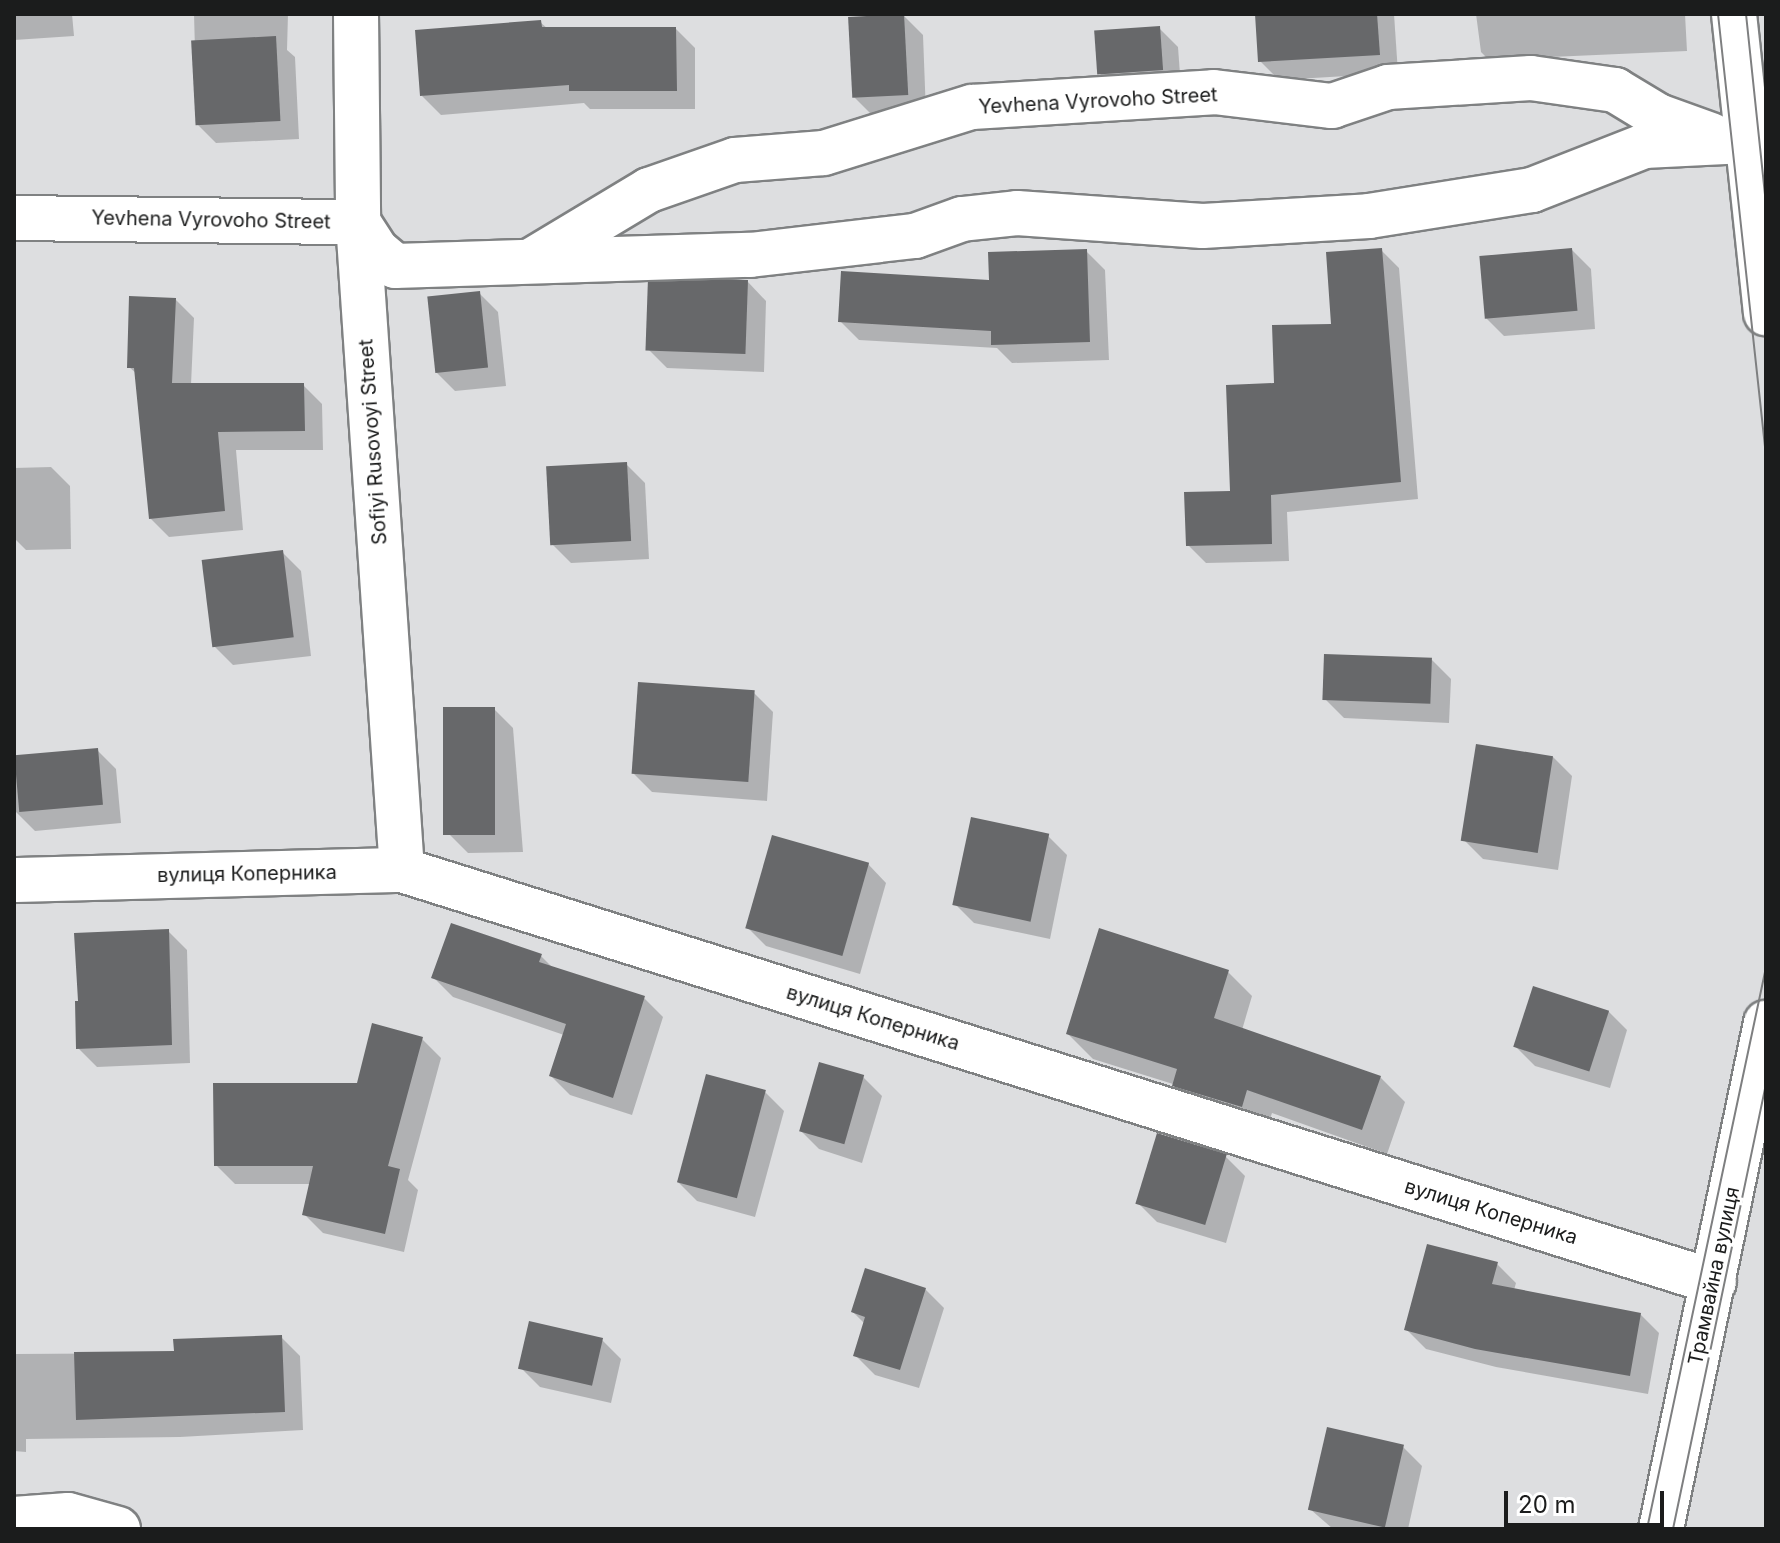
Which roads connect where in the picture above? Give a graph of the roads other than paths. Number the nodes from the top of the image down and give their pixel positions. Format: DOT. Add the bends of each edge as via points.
graph roads {
  1 [pos="356,14"];
  2 [pos="1734,14"];
  3 [pos="1747,140"];
  4 [pos="14,218"];
  5 [pos="358,222"];
  6 [pos="531,261"];
  7 [pos="1766,313"];
  8 [pos="402,870"];
  9 [pos="14,880"];
  10 [pos="1766,1023"];
  11 [pos="1714,1282"];
  12 [pos="14,1519"];
  13 [pos="118,1529"];
  14 [pos="1661,1529"];
  1 -- 5 [label="street, Sofiyi Rusovoyi Street"];
  2 -- 3 [label="street"];
  3 -- 6 [label="street, Yevhena Vyrovoho Street" via="1644,146 1532,190 1369,216 1203,226 1017,213 962,219 915,236 750,255"];
  3 -- 6 [label="street, Yevhena Vyrovoho Street" via="1658,116 1615,90 1531,78 1388,87 1332,106 1214,92 972,107 824,153 735,160 649,190"];
  3 -- 7 [label="street"];
  4 -- 5 [label="street, Yevhena Vyrovoho Street"];
  5 -- 6 [label="street, Yevhena Vyrovoho Street" via="376,250 395,266"];
  5 -- 8 [label="street, Sofiyi Rusovoyi Street"];
  8 -- 9 [label="street, вулиця Коперника"];
  8 -- 11 [label="street, вулиця Коперника"];
  10 -- 11 [label="street, Трамвайна вулиця"];
  11 -- 14 [label="street, Трамвайна вулиця"];
  12 -- 13 [label="street" via="68,1515"];
}
